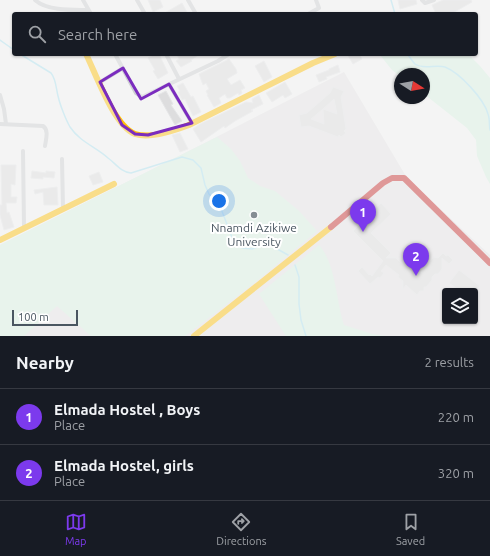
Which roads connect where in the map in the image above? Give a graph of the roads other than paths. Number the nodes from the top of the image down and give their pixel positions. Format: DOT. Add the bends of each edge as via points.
graph roads {
  1 [pos="35,0"];
  2 [pos="83,0"];
  3 [pos="137,0"];
  4 [pos="188,0"];
  5 [pos="316,0"];
  6 [pos="422,0"];
  7 [pos="434,0"];
  8 [pos="88,10"];
  9 [pos="143,12"];
  10 [pos="195,12"];
  11 [pos="312,12"];
  12 [pos="87,56"];
  13 [pos="116,56"];
  14 [pos="167,56"];
  15 [pos="222,56"];
  16 [pos="330,56"];
  17 [pos="123,68"];
  18 [pos="179,79"];
  19 [pos="100,82"];
  20 [pos="169,84"];
  21 [pos="0,95"];
  22 [pos="192,123"];
  23 [pos="0,124"];
  24 [pos="6,124"];
  25 [pos="45,146"];
  26 [pos="23,151"];
  27 [pos="62,159"];
  28 [pos="114,184"];
  29 [pos="63,209"];
  30 [pos="24,227"];
  31 [pos="0,240"];
  32 [pos="490,263"];
  33 [pos="194,336"];
  1 -- 8 [label="street" via="47,7"];
  2 -- 8 [label="street"];
  3 -- 9 [label="street"];
  4 -- 10 [label="street"];
  5 -- 11 [label="street" via="319,8"];
  6 -- 7 [label="street" via="425,3"];
  12 -- 19 [label="street"];
  13 -- 17 [label="street"];
  14 -- 18 [label="street"];
  15 -- 18 [label="street" via="218,61"];
  16 -- 22 [label="street"];
  17 -- 19 [label="street"];
  17 -- 20 [label="street" via="136,93 142,98"];
  18 -- 20 [label="street"];
  19 -- 22 [label="street" via="115,114 127,130 135,134 148,135 178,130"];
  20 -- 22 [label="street"];
  21 -- 24 [label="street"];
  23 -- 24 [label="street"];
  24 -- 25 [label="street" via="46,127"];
  26 -- 30 [label="street"];
  27 -- 29 [label="street"];
  28 -- 29 [label="street"];
  29 -- 30 [label="street"];
  30 -- 31 [label="street"];
  32 -- 33 [label="street" via="404,178 392,178 383,182"];
}
